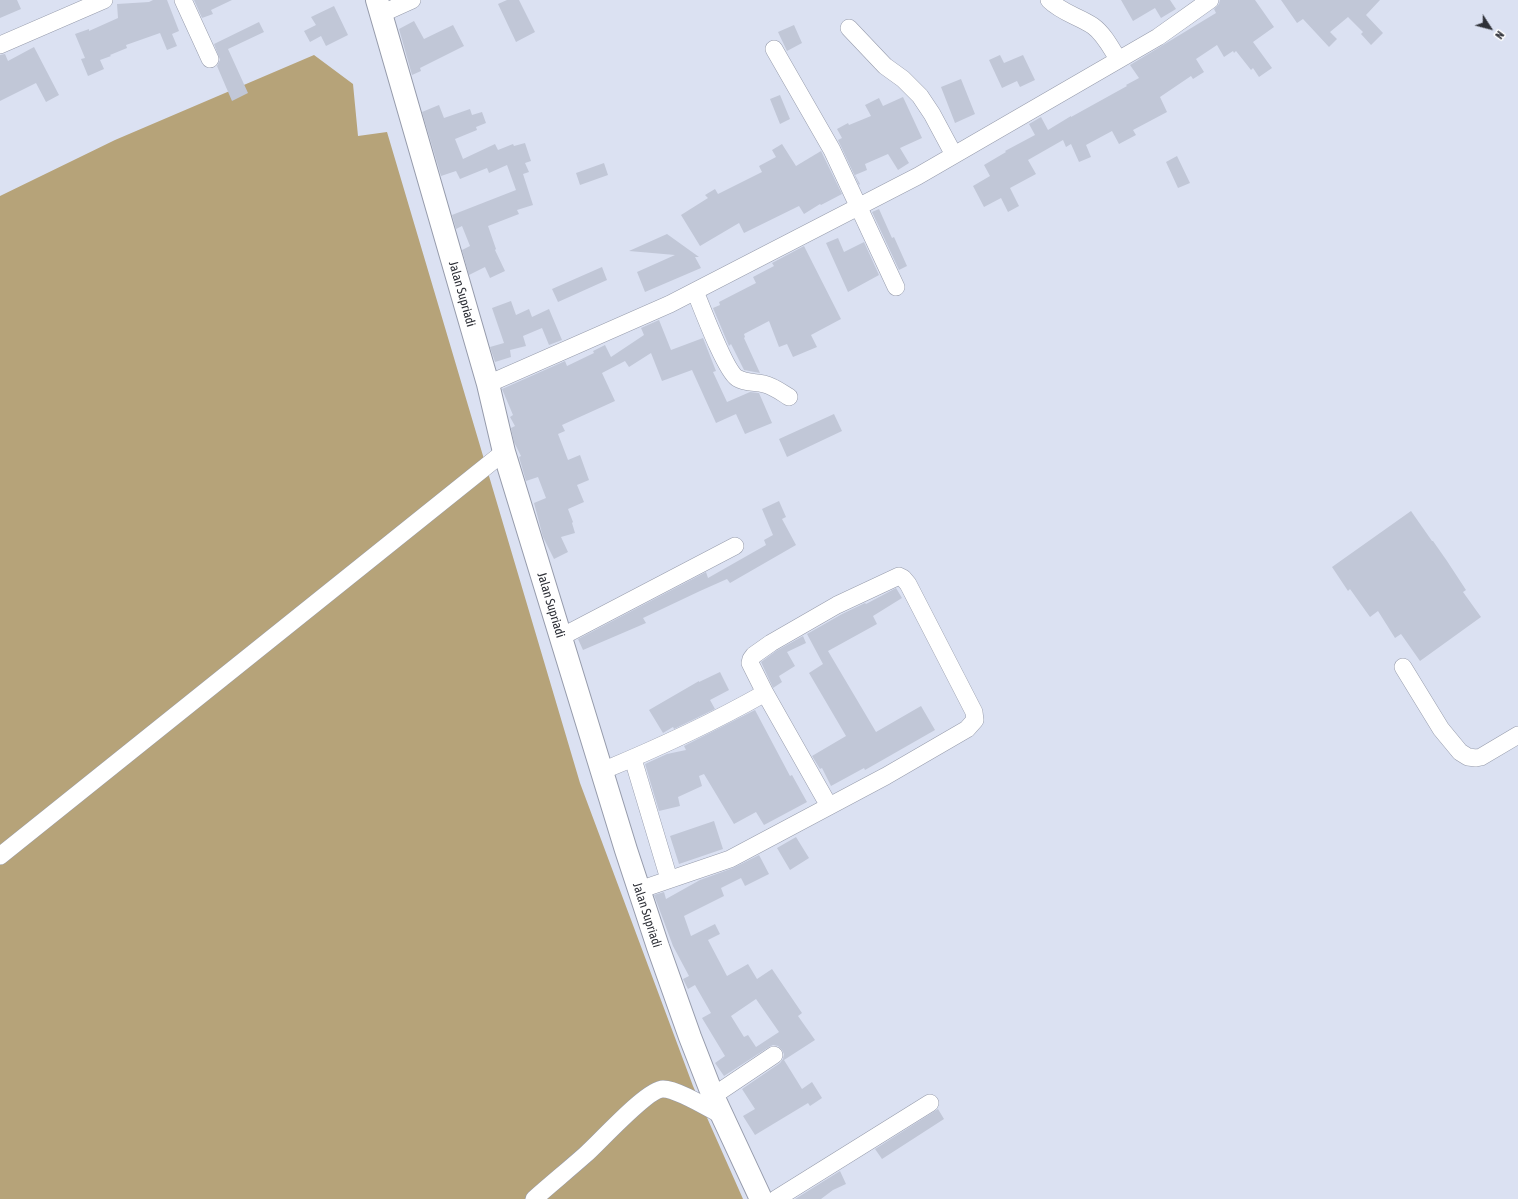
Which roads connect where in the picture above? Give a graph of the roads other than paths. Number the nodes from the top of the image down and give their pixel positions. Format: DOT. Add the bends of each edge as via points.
graph roads {
  1 [pos="104,0"];
  2 [pos="183,0"];
  3 [pos="412,0"];
  4 [pos="1049,0"];
  5 [pos="1209,0"];
  6 [pos="379,7"];
  7 [pos="849,28"];
  8 [pos="0,45"];
  9 [pos="774,50"];
  10 [pos="210,59"];
  11 [pos="1118,59"];
  12 [pos="954,156"];
  13 [pos="858,207"];
  14 [pos="896,287"];
  15 [pos="695,291"];
  16 [pos="488,384"];
  17 [pos="789,397"];
  18 [pos="504,452"];
  19 [pos="735,546"];
  20 [pos="561,637"];
  21 [pos="1403,667"];
  22 [pos="765,693"];
  23 [pos="1518,735"];
  24 [pos="633,759"];
  25 [pos="602,771"];
  26 [pos="829,806"];
  27 [pos="0,856"];
  28 [pos="669,879"];
  29 [pos="639,890"];
  30 [pos="774,1055"];
  31 [pos="930,1103"];
  32 [pos="717,1105"];
  33 [pos="534,1199"];
  34 [pos="761,1199"];
  35 [pos="776,1199"];
  1 -- 8 [label="street"];
  2 -- 10 [label="street"];
  3 -- 6 [label="street"];
  4 -- 11 [label="street" via="1058,9 1094,27"];
  5 -- 11 [label="street" via="1158,37"];
  6 -- 16 [label="main road, Jalan Supriadi"];
  7 -- 12 [label="street" via="885,66 920,96"];
  9 -- 13 [label="street" via="832,150"];
  11 -- 12 [label="street"];
  12 -- 13 [label="street"];
  13 -- 14 [label="street"];
  13 -- 15 [label="street"];
  15 -- 16 [label="street"];
  15 -- 17 [label="street" via="733,374 744,381 774,388"];
  16 -- 18 [label="main road, Jalan Supriadi"];
  18 -- 20 [label="main road, Jalan Supriadi"];
  18 -- 27 [label="street"];
  19 -- 20 [label="street"];
  20 -- 25 [label="main road, Jalan Supriadi"];
  21 -- 23 [label="street" via="1441,729 1460,752 1468,757 1481,756"];
  22 -- 24 [label="street" via="722,717"];
  22 -- 26 [label="street"];
  22 -- 26 [label="street" via="750,663 754,654 837,605 895,577 901,576 906,580 974,712 975,720 967,729"];
  24 -- 25 [label="street"];
  24 -- 28 [label="street"];
  25 -- 29 [label="main road, Jalan Supriadi"];
  26 -- 28 [label="street" via="730,858"];
  28 -- 29 [label="street"];
  29 -- 32 [label="main road, Jalan Supriadi"];
  30 -- 32 [label="street"];
  31 -- 35 [label="street"];
  32 -- 33 [label="street" via="672,1090 662,1088 654,1092"];
  32 -- 34 [label="main road, Jalan Supriadi"];
}
